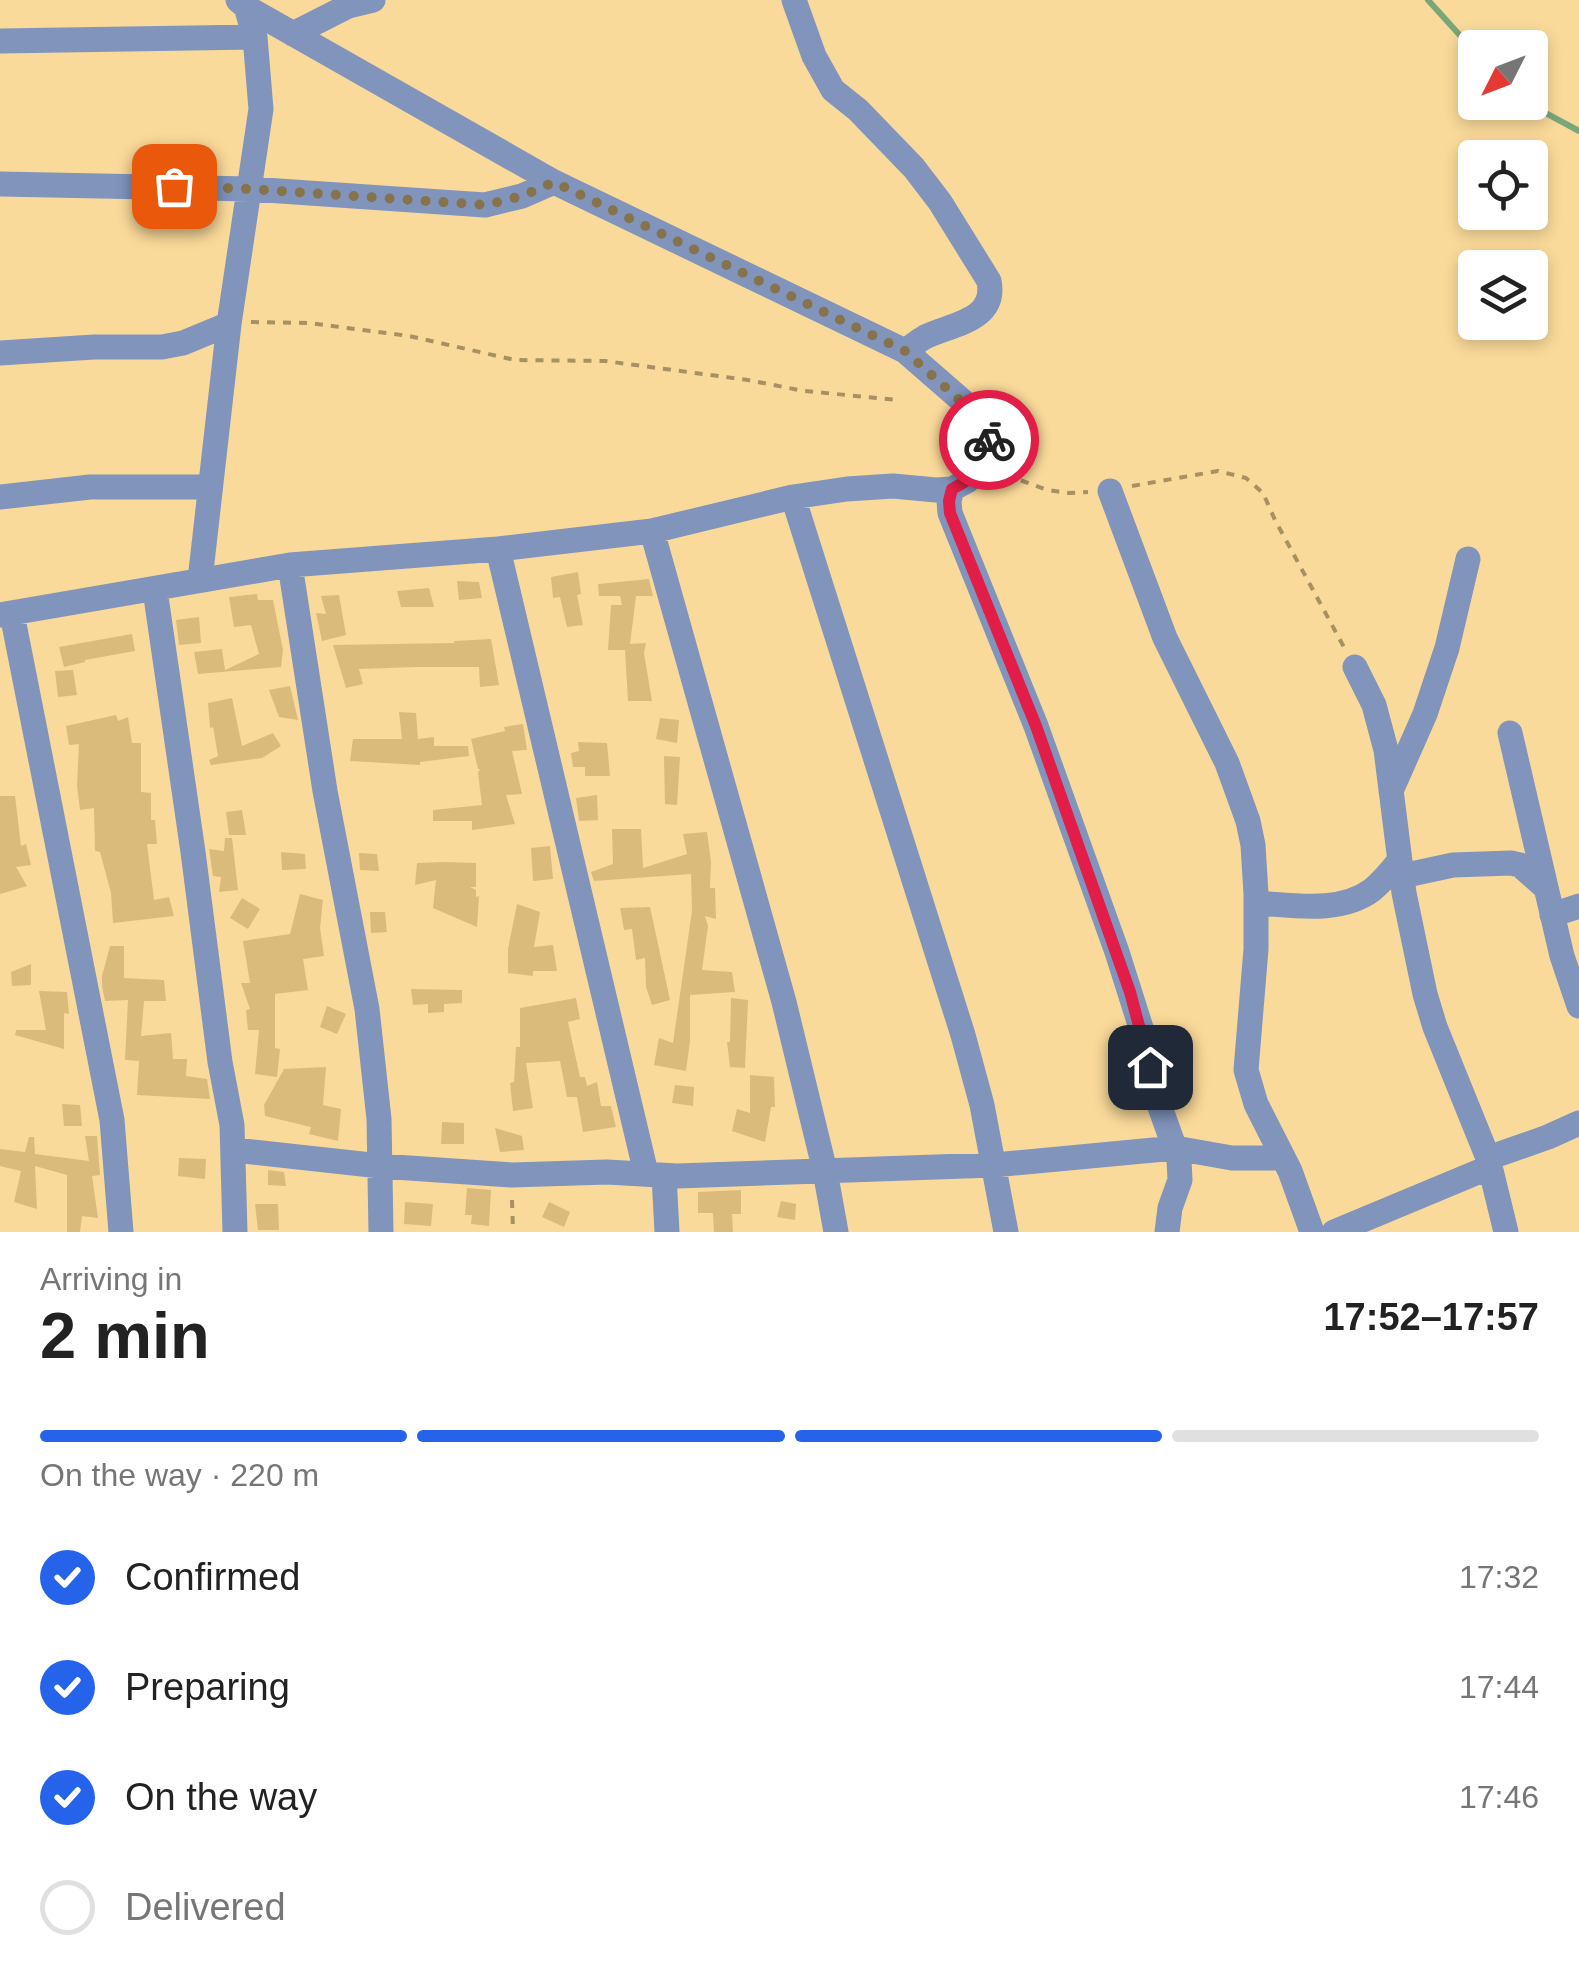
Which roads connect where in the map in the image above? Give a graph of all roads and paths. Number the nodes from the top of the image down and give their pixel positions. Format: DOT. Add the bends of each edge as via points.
graph roads {
  1 [pos="374,0"];
  2 [pos="794,0"];
  3 [pos="242,4"];
  4 [pos="293,34"];
  5 [pos="254,37"];
  6 [pos="0,42"];
  7 [pos="554,182"];
  8 [pos="0,184"];
  9 [pos="250,189"];
  10 [pos="229,324"];
  11 [pos="905,351"];
  12 [pos="0,353"];
  13 [pos="900,400"];
  14 [pos="982,469"];
  15 [pos="210,487"];
  16 [pos="952,489"];
  17 [pos="1110,491"];
  18 [pos="0,497"];
  19 [pos="793,497"];
  20 [pos="652,531"];
  21 [pos="498,549"];
  22 [pos="1468,559"];
  23 [pos="290,565"];
  24 [pos="200,580"];
  25 [pos="155,590"];
  26 [pos="6,615"];
  27 [pos="1354,667"];
  28 [pos="1510,733"];
  29 [pos="1391,792"];
  30 [pos="1400,869"];
  31 [pos="1545,887"];
  32 [pos="1256,903"];
  33 [pos="1579,906"];
  34 [pos="1552,915"];
  35 [pos="1579,1006"];
  36 [pos="1579,1122"];
  37 [pos="1176,1148"];
  38 [pos="234,1150"];
  39 [pos="1283,1158"];
  40 [pos="1489,1162"];
  41 [pos="994,1165"];
  42 [pos="380,1166"];
  43 [pos="824,1171"];
  44 [pos="655,1174"];
  45 [pos="512,1175"];
  46 [pos="121,1232"];
  47 [pos="235,1232"];
  48 [pos="382,1232"];
  49 [pos="513,1232"];
  50 [pos="668,1232"];
  51 [pos="836,1232"];
  52 [pos="1006,1232"];
  53 [pos="1168,1232"];
  54 [pos="1312,1232"];
  55 [pos="1334,1232"];
  56 [pos="1506,1232"];
  1 -- 4 [label="street"];
  2 -- 11 [label="street" via="833,90 914,168 989,281 988,304 975,316"];
  3 -- 4 [label="street"];
  3 -- 5 [label="street"];
  4 -- 7 [label="street"];
  5 -- 6 [label="street"];
  5 -- 9 [label="street" via="261,109"];
  7 -- 9 [label="street" via="486,205"];
  7 -- 11 [label="street"];
  8 -- 9 [label="street"];
  9 -- 10 [label="street"];
  10 -- 12 [label="street" via="162,348"];
  10 -- 13 [label="path" via="309,323 516,360 604,361"];
  10 -- 15 [label="street"];
  11 -- 14 [label="street" via="983,426 989,451"];
  14 -- 16 [label="street"];
  14 -- 17 [label="path" via="1046,490"];
  15 -- 18 [label="street" via="90,487"];
  15 -- 24 [label="street"];
  16 -- 19 [label="street" via="846,488"];
  16 -- 37 [label="street" via="950,513 1117,952"];
  17 -- 27 [label="path" via="1218,471 1246,478 1263,492"];
  17 -- 32 [label="street" via="1164,638 1242,801"];
  19 -- 20 [label="street"];
  19 -- 41 [label="street" via="950,989"];
  20 -- 21 [label="street"];
  20 -- 43 [label="street" via="784,1002"];
  21 -- 23 [label="street"];
  21 -- 44 [label="street"];
  22 -- 29 [label="street" via="1447,648"];
  23 -- 24 [label="street"];
  23 -- 42 [label="street" via="367,1009"];
  24 -- 25 [label="street"];
  25 -- 26 [label="street"];
  25 -- 38 [label="street"];
  26 -- 46 [label="street" via="112,1120"];
  27 -- 29 [label="street" via="1374,705"];
  28 -- 31 [label="street"];
  29 -- 30 [label="street"];
  30 -- 31 [label="street" via="1511,863"];
  30 -- 32 [label="street" via="1363,896 1330,905"];
  30 -- 40 [label="street" via="1435,1027"];
  31 -- 34 [label="street"];
  32 -- 39 [label="street" via="1246,1070"];
  33 -- 34 [label="street"];
  34 -- 35 [label="street"];
  36 -- 40 [label="street"];
  37 -- 39 [label="street"];
  37 -- 41 [label="street"];
  37 -- 53 [label="street" via="1180,1180"];
  38 -- 42 [label="street"];
  38 -- 47 [label="street"];
  39 -- 54 [label="street"];
  40 -- 55 [label="street"];
  40 -- 56 [label="street"];
  41 -- 43 [label="street"];
  41 -- 52 [label="street"];
  42 -- 45 [label="street"];
  42 -- 48 [label="street"];
  43 -- 44 [label="street"];
  43 -- 51 [label="street"];
  44 -- 45 [label="street"];
  44 -- 50 [label="street"];
  45 -- 49 [label="path"];
}
